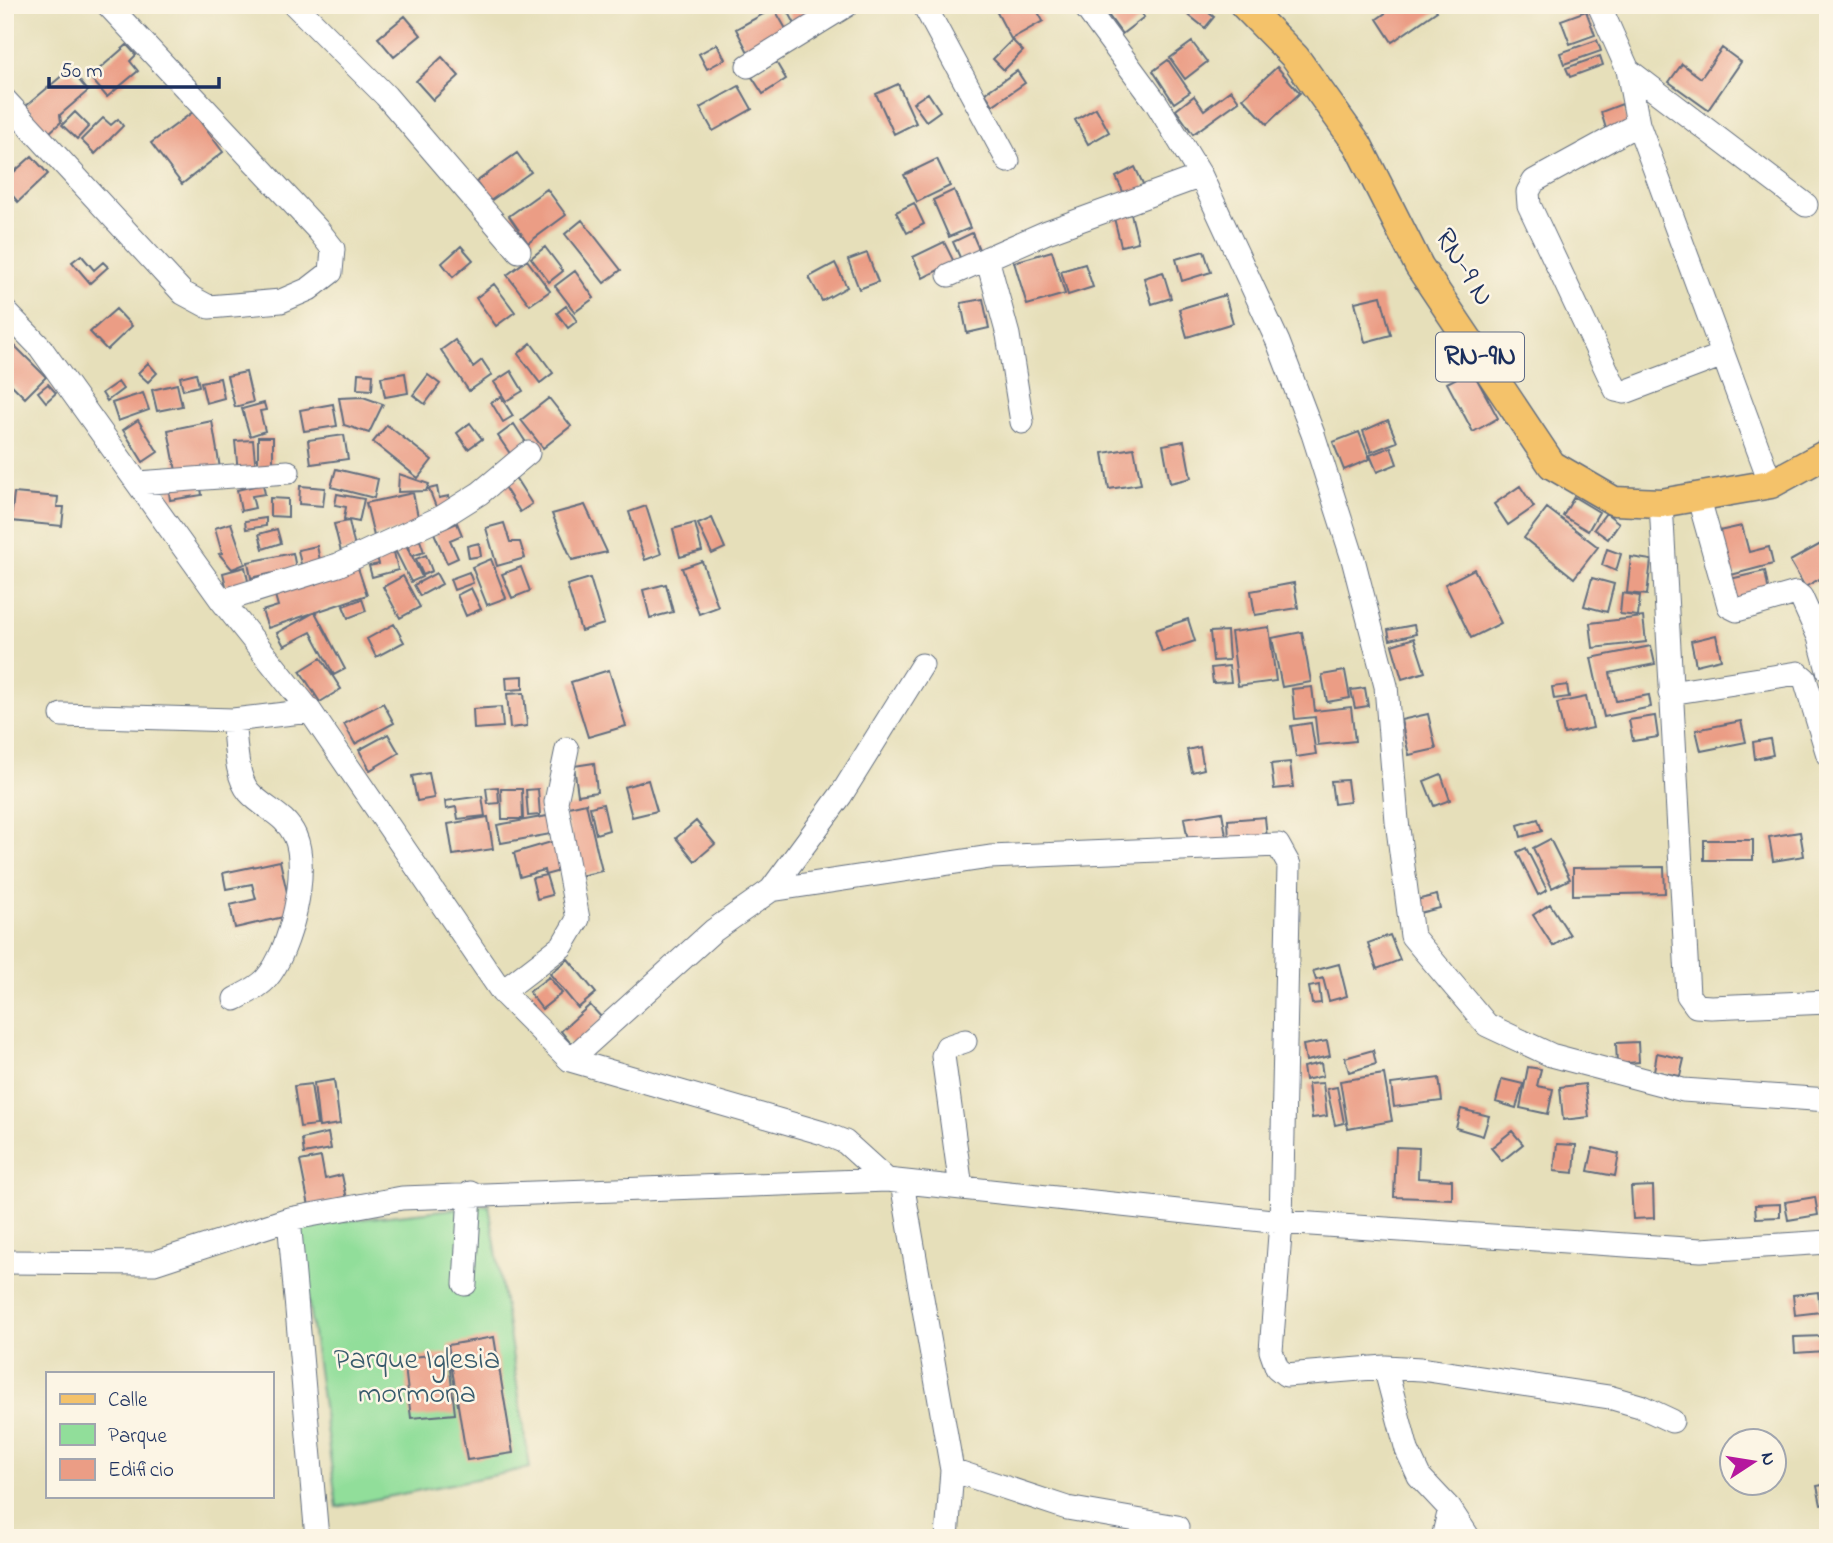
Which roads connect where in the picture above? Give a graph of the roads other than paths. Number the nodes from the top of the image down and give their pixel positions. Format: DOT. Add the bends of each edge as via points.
graph roads {
  1 [pos="108,5"];
  2 [pos="295,5"];
  3 [pos="847,5"];
  4 [pos="924,5"];
  5 [pos="1084,5"];
  6 [pos="1244,5"];
  7 [pos="1600,5"];
  8 [pos="748,66"];
  9 [pos="1628,70"];
  10 [pos="5,100"];
  11 [pos="1638,124"];
  12 [pos="1008,161"];
  13 [pos="1201,176"];
  14 [pos="1806,205"];
  15 [pos="519,251"];
  16 [pos="987,258"];
  17 [pos="949,275"];
  18 [pos="5,311"];
  19 [pos="1723,355"];
  20 [pos="1022,422"];
  21 [pos="528,453"];
  22 [pos="1828,453"];
  23 [pos="288,472"];
  24 [pos="138,483"];
  25 [pos="1770,484"];
  26 [pos="1699,499"];
  27 [pos="1661,503"];
  28 [pos="222,601"];
  29 [pos="1823,635"];
  30 [pos="922,665"];
  31 [pos="1828,670"];
  32 [pos="1670,692"];
  33 [pos="310,711"];
  34 [pos="62,715"];
  35 [pos="233,720"];
  36 [pos="567,749"];
  37 [pos="1828,755"];
  38 [pos="771,890"];
  39 [pos="502,992"];
  40 [pos="235,999"];
  41 [pos="1828,1002"];
  42 [pos="965,1041"];
  43 [pos="570,1059"];
  44 [pos="1828,1100"];
  45 [pos="895,1181"];
  46 [pos="961,1188"];
  47 [pos="470,1193"];
  48 [pos="289,1219"];
  49 [pos="1281,1222"];
  50 [pos="1828,1242"];
  51 [pos="5,1262"];
  52 [pos="465,1284"];
  53 [pos="1385,1367"];
  54 [pos="1672,1421"];
  55 [pos="952,1470"];
  56 [pos="1450,1509"];
  57 [pos="1178,1527"];
  58 [pos="317,1538"];
  59 [pos="947,1538"];
  60 [pos="1443,1538"];
  61 [pos="1469,1538"];
  1 -- 10 [label="street" via="318,230 333,249 331,272 309,289 281,301 209,307 183,293"];
  2 -- 15 [label="street" via="386,96"];
  3 -- 8 [label="street"];
  4 -- 12 [label="street"];
  5 -- 13 [label="street" via="1157,104"];
  6 -- 27 [label="main road, RN-9 N / RN-9N" via="1295,57 1358,145 1419,266 1552,465 1614,501"];
  7 -- 9 [label="street"];
  9 -- 11 [label="street"];
  9 -- 14 [label="street"];
  11 -- 19 [label="street"];
  11 -- 19 [label="street" via="1534,181 1528,192 1529,205 1616,390 1625,392"];
  13 -- 16 [label="street"];
  13 -- 44 [label="street" via="1278,342 1353,559 1386,686 1412,936 1487,1024 1551,1055 1683,1090"];
  16 -- 17 [label="street"];
  16 -- 20 [label="street" via="1008,335"];
  18 -- 24 [label="street" via="40,347"];
  19 -- 25 [label="street"];
  21 -- 28 [label="street" via="442,517 338,565"];
  22 -- 25 [label="main road, RN-9 N / RN-9N"];
  23 -- 24 [label="street"];
  24 -- 28 [label="street"];
  25 -- 26 [label="main road, RN-9 N / RN-9N"];
  26 -- 27 [label="main road, RN-9 N / RN-9N"];
  26 -- 29 [label="street" via="1729,606 1737,610 1796,593"];
  27 -- 32 [label="street"];
  28 -- 33 [label="street"];
  29 -- 31 [label="street"];
  30 -- 38 [label="street" via="841,795"];
  32 -- 37 [label="street" via="1798,673 1805,679"];
  32 -- 41 [label="street" via="1688,995 1696,1006 1711,1007"];
  33 -- 35 [label="street"];
  33 -- 39 [label="street"];
  34 -- 35 [label="street"];
  35 -- 40 [label="street" via="243,785 288,822 297,840 299,888 295,919 267,978"];
  36 -- 39 [label="street" via="555,802 578,919 562,946"];
  38 -- 43 [label="street" via="713,931"];
  38 -- 49 [label="street" via="990,857 1278,845 1289,865"];
  39 -- 43 [label="street"];
  42 -- 46 [label="street" via="947,1047 943,1056"];
  43 -- 45 [label="street" via="823,1133 845,1142"];
  45 -- 46 [label="street"];
  45 -- 47 [label="street"];
  45 -- 55 [label="street"];
  46 -- 49 [label="street"];
  47 -- 48 [label="street" via="402,1198"];
  47 -- 52 [label="street"];
  48 -- 51 [label="street" via="154,1263"];
  48 -- 58 [label="street"];
  49 -- 50 [label="street" via="1701,1250"];
  49 -- 53 [label="street" via="1271,1350 1277,1368 1286,1374 1308,1374"];
  53 -- 54 [label="street" via="1609,1397"];
  53 -- 56 [label="street" via="1407,1450 1419,1476"];
  55 -- 57 [label="street" via="1067,1508"];
  55 -- 59 [label="street"];
  56 -- 60 [label="street"];
  56 -- 61 [label="street"];
}
